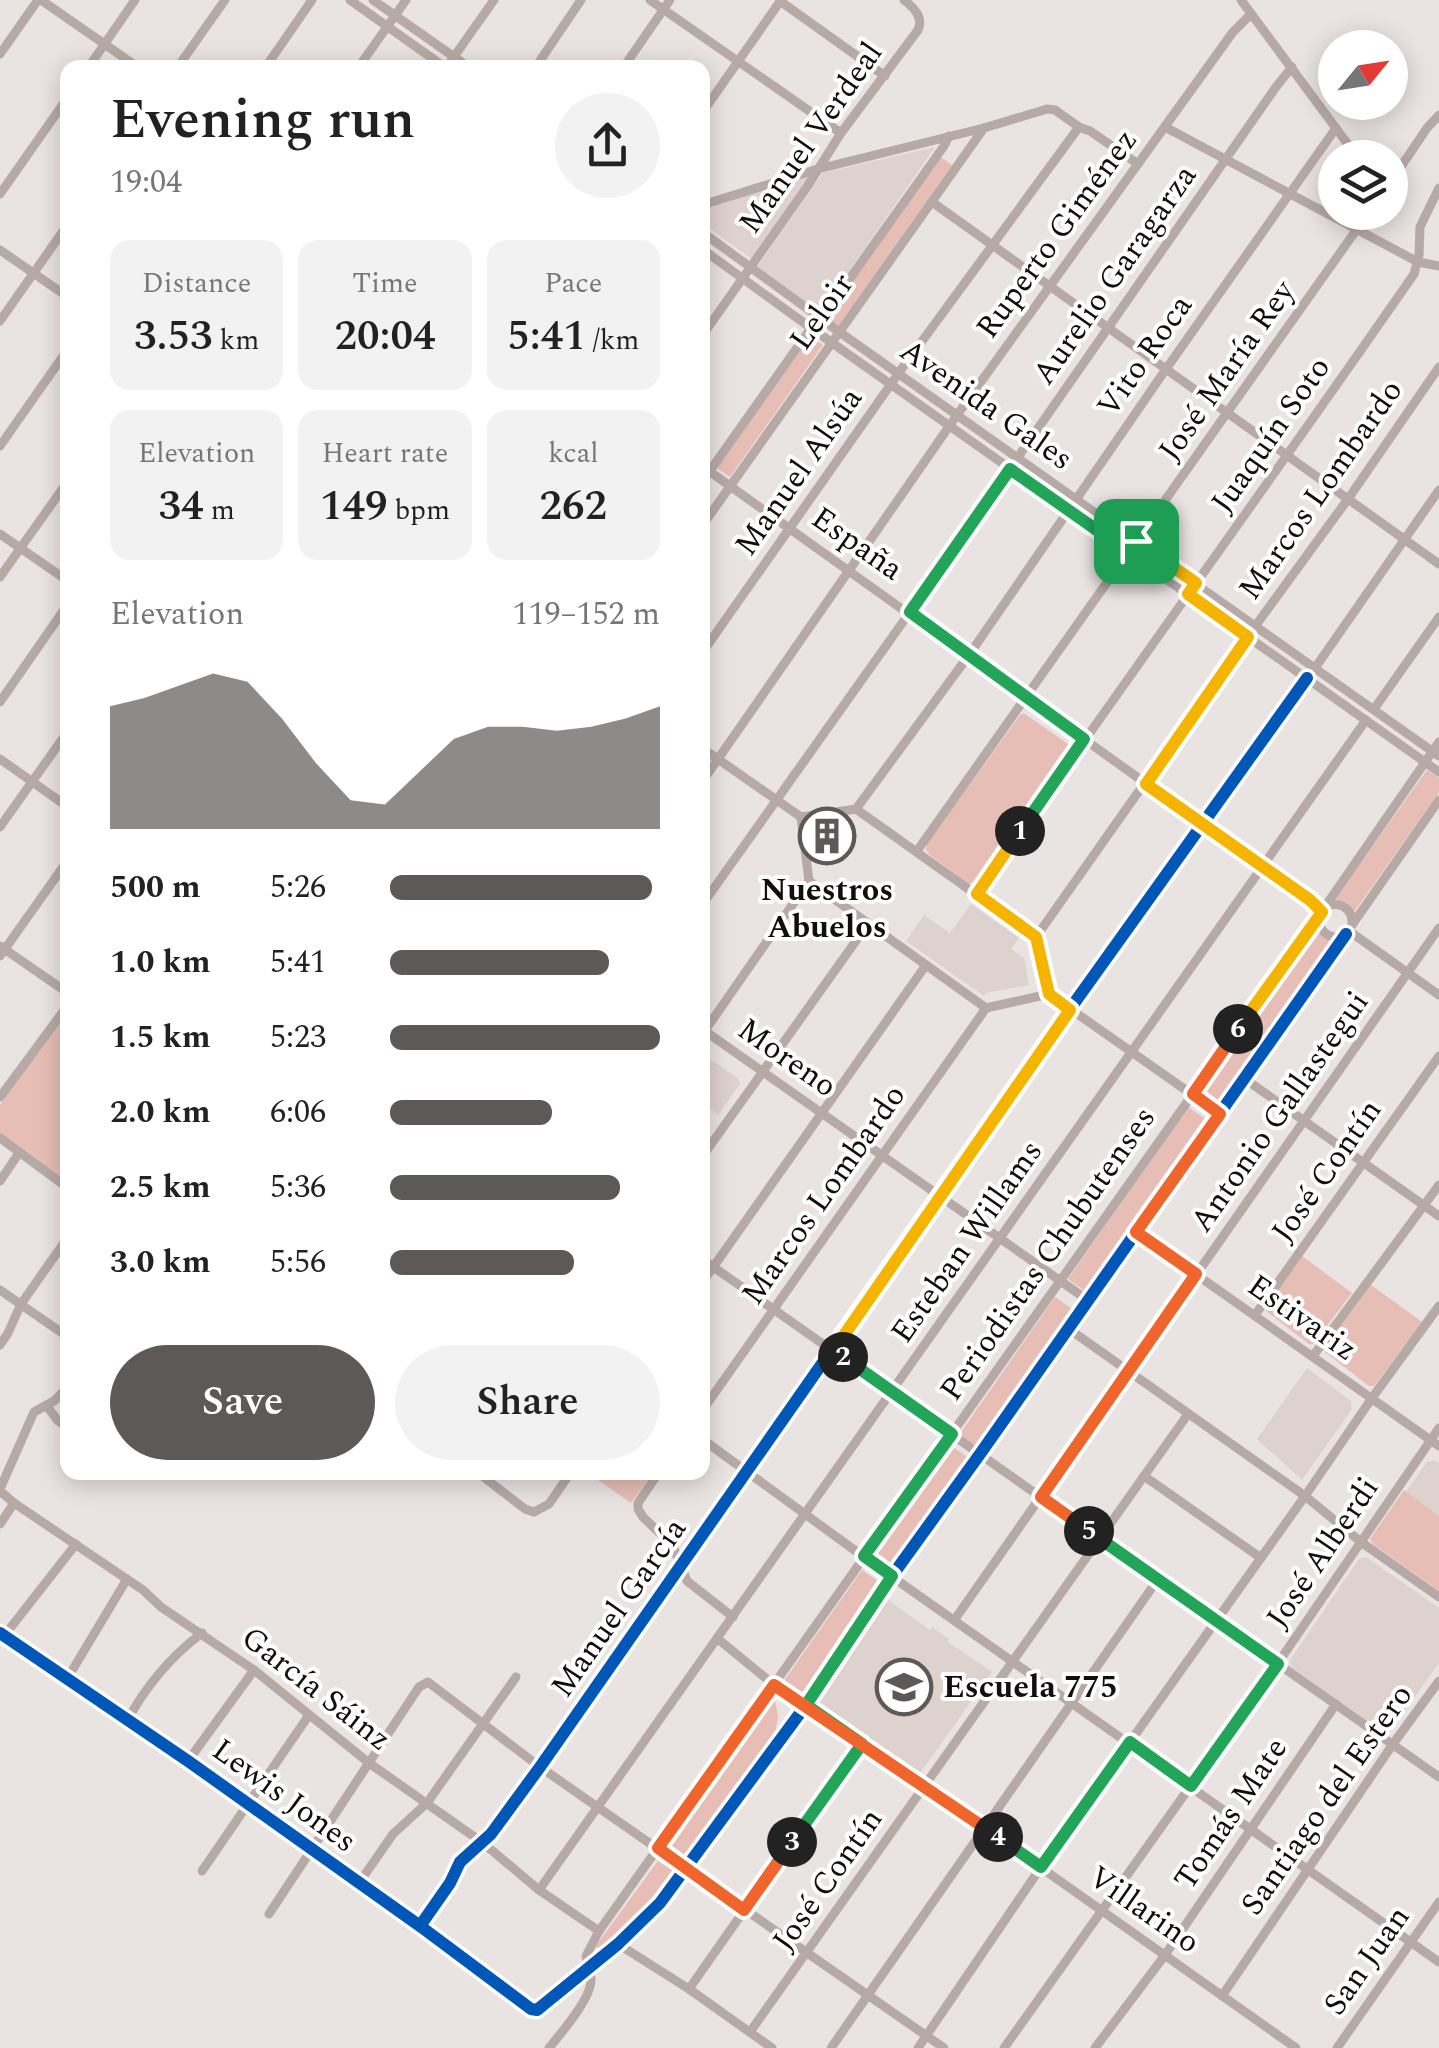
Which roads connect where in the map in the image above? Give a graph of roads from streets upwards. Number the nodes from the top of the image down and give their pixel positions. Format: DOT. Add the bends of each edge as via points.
graph roads {
  1 [pos="40,0"];
  2 [pos="135,0"];
  3 [pos="224,0"];
  4 [pos="312,0"];
  5 [pos="350,0"];
  6 [pos="373,0"];
  7 [pos="406,0"];
  8 [pos="494,0"];
  9 [pos="581,0"];
  10 [pos="650,0"];
  11 [pos="670,0"];
  12 [pos="904,0"];
  13 [pos="1240,0"];
  14 [pos="780,1"];
  15 [pos="663,10"];
  16 [pos="1252,14"];
  17 [pos="395,16"];
  18 [pos="387,27"];
  19 [pos="104,43"];
  20 [pos="0,54"];
  21 [pos="454,56"];
  22 [pos="93,60"];
  23 [pos="128,60"];
  24 [pos="183,60"];
  25 [pos="271,60"];
  26 [pos="364,60"];
  27 [pos="434,60"];
  28 [pos="451,60"];
  29 [pos="459,60"];
  30 [pos="540,60"];
  31 [pos="629,60"];
  32 [pos="738,62"];
  33 [pos="1292,68"];
  34 [pos="885,76"];
  35 [pos="710,102"];
  36 [pos="60,108"];
  37 [pos="1437,117"];
  38 [pos="1079,126"];
  39 [pos="1164,127"];
  40 [pos="984,128"];
  41 [pos="1336,128"];
  42 [pos="841,133"];
  43 [pos="1345,140"];
  44 [pos="946,141"];
  45 [pos="963,158"];
  46 [pos="1408,158"];
  47 [pos="1226,161"];
  48 [pos="1138,164"];
  49 [pos="818,170"];
  50 [pos="1439,188"];
  51 [pos="0,194"];
  52 [pos="1290,194"];
  53 [pos="932,202"];
  54 [pos="710,203"];
  55 [pos="1318,209"];
  56 [pos="1356,230"];
  57 [pos="60,235"];
  58 [pos="710,238"];
  59 [pos="993,245"];
  60 [pos="0,250"];
  61 [pos="710,255"];
  62 [pos="1418,262"];
  63 [pos="1439,266"];
  64 [pos="751,267"];
  65 [pos="33,273"];
  66 [pos="743,278"];
  67 [pos="1051,286"];
  68 [pos="60,292"];
  69 [pos="821,319"];
  70 [pos="0,320"];
  71 [pos="710,325"];
  72 [pos="811,328"];
  73 [pos="1108,329"];
  74 [pos="838,332"];
  75 [pos="831,342"];
  76 [pos="60,360"];
  77 [pos="1439,367"];
  78 [pos="1166,369"];
  79 [pos="898,374"];
  80 [pos="891,384"];
  81 [pos="1228,413"];
  82 [pos="957,415"];
  83 [pos="951,426"];
  84 [pos="0,446"];
  85 [pos="1288,456"];
  86 [pos="1017,457"];
  87 [pos="710,463"];
  88 [pos="1010,469"];
  89 [pos="710,471"];
  90 [pos="730,486"];
  91 [pos="1439,490"];
  92 [pos="60,492"];
  93 [pos="1076,499"];
  94 [pos="1348,499"];
  95 [pos="1069,511"];
  96 [pos="710,515"];
  97 [pos="791,528"];
  98 [pos="0,534"];
  99 [pos="1405,539"];
  100 [pos="1136,541"];
  101 [pos="20,548"];
  102 [pos="1128,552"];
  103 [pos="1439,564"];
  104 [pos="851,570"];
  105 [pos="60,576"];
  106 [pos="0,577"];
  107 [pos="1196,583"];
  108 [pos="1188,594"];
  109 [pos="910,612"];
  110 [pos="60,616"];
  111 [pos="1439,617"];
  112 [pos="1256,625"];
  113 [pos="1248,637"];
  114 [pos="710,643"];
  115 [pos="970,655"];
  116 [pos="1315,668"];
  117 [pos="1307,678"];
  118 [pos="1026,697"];
  119 [pos="0,702"];
  120 [pos="1374,709"];
  121 [pos="1366,720"];
  122 [pos="1084,739"];
  123 [pos="60,742"];
  124 [pos="1437,749"];
  125 [pos="710,754"];
  126 [pos="0,759"];
  127 [pos="718,759"];
  128 [pos="1424,762"];
  129 [pos="710,770"];
  130 [pos="1439,772"];
  131 [pos="32,782"];
  132 [pos="1146,784"];
  133 [pos="776,800"];
  134 [pos="1439,800"];
  135 [pos="60,801"];
  136 [pos="856,809"];
  137 [pos="801,816"];
  138 [pos="1203,824"];
  139 [pos="0,827"];
  140 [pos="916,851"];
  141 [pos="1263,866"];
  142 [pos="60,871"];
  143 [pos="809,881"];
  144 [pos="710,894"];
  145 [pos="977,894"];
  146 [pos="1321,913"];
  147 [pos="868,924"];
  148 [pos="1439,928"];
  149 [pos="1349,930"];
  150 [pos="1036,937"];
  151 [pos="2,950"];
  152 [pos="926,965"];
  153 [pos="1408,973"];
  154 [pos="60,988"];
  155 [pos="1049,994"];
  156 [pos="1439,995"];
  157 [pos="986,1008"];
  158 [pos="1070,1010"];
  159 [pos="60,1015"];
  160 [pos="710,1021"];
  161 [pos="710,1036"];
  162 [pos="1132,1052"];
  163 [pos="1439,1056"];
  164 [pos="763,1072"];
  165 [pos="1244,1080"];
  166 [pos="1193,1094"];
  167 [pos="0,1097"];
  168 [pos="822,1114"];
  169 [pos="1220,1114"];
  170 [pos="1304,1121"];
  171 [pos="0,1138"];
  172 [pos="710,1146"];
  173 [pos="20,1154"];
  174 [pos="882,1156"];
  175 [pos="1364,1163"];
  176 [pos="0,1182"];
  177 [pos="60,1182"];
  178 [pos="1439,1185"];
  179 [pos="940,1196"];
  180 [pos="1424,1206"];
  181 [pos="1439,1216"];
  182 [pos="1136,1232"];
  183 [pos="1000,1239"];
  184 [pos="60,1248"];
  185 [pos="710,1264"];
  186 [pos="714,1267"];
  187 [pos="710,1272"];
  188 [pos="1196,1274"];
  189 [pos="1060,1281"];
  190 [pos="0,1290"];
  191 [pos="1088,1301"];
  192 [pos="21,1304"];
  193 [pos="1439,1306"];
  194 [pos="774,1309"];
  195 [pos="1255,1314"];
  196 [pos="1068,1330"];
  197 [pos="60,1331"];
  198 [pos="0,1346"];
  199 [pos="833,1351"];
  200 [pos="1313,1356"];
  201 [pos="1129,1372"];
  202 [pos="892,1392"];
  203 [pos="60,1396"];
  204 [pos="1372,1398"];
  205 [pos="710,1400"];
  206 [pos="46,1405"];
  207 [pos="1188,1414"];
  208 [pos="60,1421"];
  209 [pos="1439,1428"];
  210 [pos="952,1434"];
  211 [pos="1435,1443"];
  212 [pos="710,1445"];
  213 [pos="980,1454"];
  214 [pos="748,1472"];
  215 [pos="1144,1476"];
  216 [pos="487,1480"];
  217 [pos="566,1480"];
  218 [pos="654,1480"];
  219 [pos="0,1490"];
  220 [pos="1305,1496"];
  221 [pos="1041,1497"];
  222 [pos="14,1504"];
  223 [pos="806,1514"];
  224 [pos="0,1524"];
  225 [pos="1100,1538"];
  226 [pos="1361,1542"];
  227 [pos="76,1544"];
  228 [pos="864,1556"];
  229 [pos="1261,1558"];
  230 [pos="680,1568"];
  231 [pos="892,1576"];
  232 [pos="1158,1579"];
  233 [pos="127,1580"];
  234 [pos="1439,1597"];
  235 [pos="733,1617"];
  236 [pos="956,1619"];
  237 [pos="1216,1620"];
  238 [pos="202,1634"];
  239 [pos="2,1635"];
  240 [pos="718,1639"];
  241 [pos="1014,1660"];
  242 [pos="1278,1664"];
  243 [pos="254,1670"];
  244 [pos="516,1677"];
  245 [pos="66,1679"];
  246 [pos="1439,1681"];
  247 [pos="774,1685"];
  248 [pos="1072,1702"];
  249 [pos="1336,1704"];
  250 [pos="806,1705"];
  251 [pos="309,1715"];
  252 [pos="127,1721"];
  253 [pos="482,1722"];
  254 [pos="1130,1742"];
  255 [pos="862,1744"];
  256 [pos="1393,1744"];
  257 [pos="188,1761"];
  258 [pos="369,1763"];
  259 [pos="540,1767"];
  260 [pos="1439,1777"];
  261 [pos="924,1785"];
  262 [pos="1191,1786"];
  263 [pos="427,1803"];
  264 [pos="248,1805"];
  265 [pos="598,1807"];
  266 [pos="984,1827"];
  267 [pos="1251,1829"];
  268 [pos="483,1843"];
  269 [pos="658,1848"];
  270 [pos="312,1850"];
  271 [pos="1041,1867"];
  272 [pos="686,1868"];
  273 [pos="1308,1870"];
  274 [pos="202,1871"];
  275 [pos="358,1883"];
  276 [pos="539,1890"];
  277 [pos="1439,1902"];
  278 [pos="744,1910"];
  279 [pos="1102,1911"];
  280 [pos="269,1914"];
  281 [pos="420,1926"];
  282 [pos="599,1931"];
  283 [pos="1411,1942"];
  284 [pos="618,1944"];
  285 [pos="808,1953"];
  286 [pos="1165,1955"];
  287 [pos="1439,1962"];
  288 [pos="588,1969"];
  289 [pos="690,1989"];
  290 [pos="868,1994"];
  291 [pos="1222,1996"];
  292 [pos="531,2010"];
  293 [pos="750,2032"];
  294 [pos="926,2036"];
  295 [pos="550,2048"];
  296 [pos="772,2048"];
  297 [pos="832,2048"];
  298 [pos="918,2048"];
  299 [pos="944,2048"];
  300 [pos="1004,2048"];
  301 [pos="1095,2048"];
  302 [pos="1296,2048"];
  303 [pos="1336,2048"];
  1 -- 19 [label="street"];
  1 -- 20 [label="street"];
  2 -- 19 [label="street"];
  3 -- 24 [label="street"];
  4 -- 25 [label="street"];
  5 -- 18 [label="street"];
  6 -- 17 [label="street"];
  7 -- 17 [label="street"];
  8 -- 21 [label="street"];
  9 -- 30 [label="street"];
  10 -- 15 [label="street"];
  11 -- 15 [label="street"];
  12 -- 34 [label="street, Manuel Verdeal" via="920,25"];
  13 -- 16 [label="street"];
  14 -- 32 [label="street"];
  14 -- 34 [label="street"];
  15 -- 31 [label="street"];
  15 -- 32 [label="street"];
  16 -- 33 [label="street"];
  16 -- 39 [label="street, Ruperto Giménez"];
  17 -- 18 [label="street"];
  17 -- 21 [label="street"];
  18 -- 26 [label="street"];
  18 -- 27 [label="street"];
  19 -- 22 [label="street"];
  19 -- 23 [label="street"];
  21 -- 28 [label="street"];
  21 -- 29 [label="street"];
  32 -- 35 [label="street"];
  32 -- 42 [label="street"];
  33 -- 41 [label="street"];
  33 -- 47 [label="street, Aurelio Garagarza"];
  34 -- 42 [label="street, Manuel Verdeal"];
  36 -- 51 [label="street"];
  37 -- 46 [label="street"];
  38 -- 40 [label="street" via="1047,109"];
  38 -- 48 [label="street"];
  38 -- 59 [label="street, Manuel Alsúa"];
  39 -- 47 [label="street"];
  39 -- 48 [label="street, Ruperto Giménez"];
  40 -- 44 [label="street"];
  40 -- 45 [label="street, Leloir"];
  41 -- 43 [label="street"];
  41 -- 52 [label="street, Vito Roca"];
  42 -- 49 [label="street, Manuel Verdeal"];
  44 -- 45 [label="street"];
  44 -- 49 [label="street"];
  44 -- 69 [label="street, Leloir"];
  45 -- 53 [label="street, Leloir"];
  47 -- 52 [label="street"];
  47 -- 73 [label="street, Aurelio Garagarza"];
  48 -- 67 [label="street, Ruperto Giménez"];
  49 -- 54 [label="street"];
  49 -- 64 [label="street, Manuel Verdeal"];
  50 -- 62 [label="street, Juaquín Soto" via="1420,228"];
  52 -- 55 [label="street"];
  52 -- 78 [label="street, Vito Roca"];
  53 -- 59 [label="street"];
  53 -- 74 [label="street, Leloir"];
  56 -- 62 [label="street"];
  56 -- 81 [label="street, José María Rey"];
  57 -- 65 [label="street"];
  58 -- 64 [label="street, Avenida Gales"];
  59 -- 67 [label="street"];
  59 -- 79 [label="street, Manuel Alsúa"];
  60 -- 65 [label="street"];
  61 -- 66 [label="street, Avenida Gales"];
  62 -- 63 [label="street"];
  62 -- 85 [label="street, Juaquín Soto"];
  64 -- 66 [label="street, Manuel Verdeal"];
  64 -- 69 [label="street, Avenida Gales"];
  65 -- 68 [label="street"];
  65 -- 70 [label="street"];
  66 -- 71 [label="street, Manuel Verdeal"];
  66 -- 72 [label="street, Avenida Gales"];
  67 -- 73 [label="street"];
  67 -- 82 [label="street, Ruperto Giménez"];
  69 -- 72 [label="street, Leloir"];
  69 -- 74 [label="street, Avenida Gales"];
  72 -- 75 [label="street, Avenida Gales"];
  72 -- 87 [label="street, Leloir"];
  73 -- 78 [label="street"];
  73 -- 86 [label="street, Aurelio Garagarza"];
  74 -- 75 [label="street, Leloir"];
  74 -- 79 [label="street, Avenida Gales"];
  75 -- 80 [label="street, Avenida Gales"];
  75 -- 90 [label="street, Leloir"];
  76 -- 84 [label="street"];
  77 -- 94 [label="street, Marcos Lombardo"];
  78 -- 81 [label="street"];
  78 -- 93 [label="street, Vito Roca"];
  79 -- 80 [label="street, Manuel Alsúa"];
  79 -- 82 [label="street, Avenida Gales"];
  80 -- 83 [label="street, Avenida Gales"];
  80 -- 97 [label="street, Manuel Alsúa"];
  81 -- 85 [label="street"];
  81 -- 100 [label="street, José María Rey"];
  82 -- 83 [label="street, Ruperto Giménez"];
  82 -- 86 [label="street, Avenida Gales"];
  83 -- 88 [label="street, Avenida Gales"];
  83 -- 104 [label="street, Ruperto Giménez"];
  85 -- 94 [label="street"];
  85 -- 107 [label="street, Juaquín Soto"];
  86 -- 88 [label="street, Aurelio Garagarza"];
  86 -- 93 [label="street, Avenida Gales"];
  88 -- 95 [label="street, Avenida Gales"];
  88 -- 109 [label="street, Aurelio Garagarza"];
  89 -- 90 [label="street, España"];
  90 -- 96 [label="street, Leloir"];
  90 -- 97 [label="street, España"];
  91 -- 99 [label="street"];
  92 -- 101 [label="street"];
  93 -- 95 [label="street, Vito Roca"];
  93 -- 100 [label="street, Avenida Gales"];
  94 -- 99 [label="street"];
  94 -- 112 [label="street, Marcos Lombardo"];
  95 -- 102 [label="street, Avenida Gales"];
  95 -- 115 [label="street, Vito Roca"];
  97 -- 104 [label="street, España"];
  97 -- 114 [label="street, Manuel Alsúa"];
  98 -- 101 [label="street"];
  99 -- 103 [label="street"];
  99 -- 116 [label="street"];
  100 -- 102 [label="street, José María Rey"];
  100 -- 107 [label="street, Avenida Gales"];
  101 -- 105 [label="street"];
  101 -- 106 [label="street"];
  102 -- 108 [label="street, Avenida Gales"];
  102 -- 118 [label="street, José María Rey"];
  104 -- 109 [label="street, España"];
  104 -- 127 [label="street, Ruperto Giménez"];
  107 -- 108 [label="street, Juaquín Soto"];
  107 -- 112 [label="street, Avenida Gales"];
  108 -- 113 [label="street, Avenida Gales"];
  108 -- 122 [label="street, Juaquín Soto"];
  109 -- 115 [label="street, España"];
  109 -- 133 [label="street, Aurelio Garagarza"];
  110 -- 119 [label="street"];
  111 -- 120 [label="street"];
  112 -- 113 [label="street, Marcos Lombardo"];
  112 -- 116 [label="street, Avenida Gales"];
  113 -- 117 [label="street, Avenida Gales"];
  113 -- 132 [label="street, Marcos Lombardo"];
  115 -- 118 [label="street, España"];
  115 -- 136 [label="street, Vito Roca"];
  116 -- 120 [label="street, Avenida Gales"];
  117 -- 121 [label="street, Avenida Gales"];
  117 -- 138 [label="street, Manuel García"];
  118 -- 122 [label="street, España"];
  118 -- 140 [label="street, José María Rey"];
  120 -- 124 [label="street, Avenida Gales"];
  121 -- 128 [label="street, Avenida Gales"];
  121 -- 141 [label="street, Esteban Willams"];
  122 -- 132 [label="street, España"];
  122 -- 145 [label="street, Juaquín Soto"];
  123 -- 131 [label="street"];
  124 -- 128 [label="street, Periodistas Chubutenses"];
  125 -- 127 [label="street"];
  126 -- 131 [label="street"];
  127 -- 129 [label="street, Ruperto Giménez"];
  127 -- 133 [label="street"];
  128 -- 130 [label="street, Avenida Gales"];
  128 -- 146 [label="street, Periodistas Chubutenses"];
  131 -- 135 [label="street"];
  131 -- 139 [label="street"];
  132 -- 138 [label="street, España"];
  132 -- 150 [label="street, Marcos Lombardo"];
  133 -- 137 [label="street"];
  133 -- 144 [label="street, Aurelio Garagarza"];
  134 -- 149 [label="street, Periodistas Chubutenses"];
  136 -- 137 [label="street"];
  136 -- 140 [label="street"];
  137 -- 143 [label="street"];
  138 -- 141 [label="street, España"];
  138 -- 158 [label="street, Manuel García"];
  140 -- 145 [label="street"];
  141 -- 146 [label="street, España"];
  141 -- 162 [label="street, Esteban Willams"];
  142 -- 151 [label="street"];
  143 -- 147 [label="street"];
  143 -- 160 [label="street"];
  145 -- 150 [label="street"];
  146 -- 149 [label="street" via="1326,935 1336,938"];
  146 -- 149 [label="street" via="1331,904 1342,906 1351,914"];
  146 -- 166 [label="street, Periodistas Chubutenses"];
  147 -- 152 [label="street"];
  147 -- 164 [label="street"];
  148 -- 153 [label="street, Antonio Gallastegui"];
  149 -- 153 [label="street"];
  149 -- 165 [label="street, Periodistas Chubutenses"];
  150 -- 155 [label="street"];
  151 -- 154 [label="street"];
  152 -- 157 [label="street"];
  152 -- 168 [label="street"];
  153 -- 156 [label="street"];
  153 -- 170 [label="street, Antonio Gallastegui"];
  155 -- 157 [label="street"];
  155 -- 158 [label="street"];
  157 -- 174 [label="street, Marcos Lombardo"];
  158 -- 162 [label="street"];
  158 -- 179 [label="street, Manuel García"];
  159 -- 167 [label="street"];
  161 -- 164 [label="street, Moreno"];
  162 -- 166 [label="street"];
  162 -- 183 [label="street, Esteban Willams"];
  163 -- 175 [label="street, José Contín"];
  164 -- 168 [label="street, Moreno"];
  164 -- 172 [label="street"];
  165 -- 169 [label="street, Periodistas Chubutenses"];
  165 -- 170 [label="street"];
  166 -- 169 [label="street"];
  166 -- 189 [label="street, Periodistas Chubutenses"];
  168 -- 174 [label="street, Moreno"];
  168 -- 186 [label="street"];
  169 -- 182 [label="street, Periodistas Chubutenses"];
  170 -- 175 [label="street"];
  170 -- 188 [label="street, Antonio Gallastegui"];
  171 -- 173 [label="street"];
  173 -- 176 [label="street"];
  173 -- 177 [label="street"];
  174 -- 179 [label="street, Moreno"];
  174 -- 194 [label="street, Marcos Lombardo"];
  175 -- 180 [label="street"];
  175 -- 195 [label="street, José Contín"];
  178 -- 180 [label="street"];
  179 -- 183 [label="street, Moreno"];
  179 -- 199 [label="street, Manuel García"];
  180 -- 181 [label="street"];
  180 -- 200 [label="street"];
  182 -- 188 [label="street, Estivariz"];
  182 -- 191 [label="street, Periodistas Chubutenses"];
  183 -- 189 [label="street, Moreno"];
  183 -- 202 [label="street, Esteban Willams"];
  184 -- 192 [label="street"];
  185 -- 186 [label="street"];
  186 -- 187 [label="street"];
  186 -- 194 [label="street"];
  188 -- 195 [label="street, Estivariz"];
  188 -- 201 [label="street, Antonio Gallastegui"];
  189 -- 191 [label="street, Moreno"];
  189 -- 210 [label="street, Periodistas Chubutenses"];
  190 -- 192 [label="street"];
  191 -- 196 [label="street, Periodistas Chubutenses"];
  192 -- 197 [label="street"];
  192 -- 198 [label="street"];
  193 -- 204 [label="street"];
  194 -- 199 [label="street"];
  194 -- 205 [label="street, Marcos Lombardo"];
  195 -- 200 [label="street, Estivariz"];
  196 -- 201 [label="street"];
  196 -- 213 [label="street, Periodistas Chubutenses"];
  199 -- 202 [label="street"];
  199 -- 214 [label="street, Manuel García"];
  200 -- 204 [label="street, Estivariz"];
  201 -- 207 [label="street"];
  201 -- 221 [label="street, Antonio Gallastegui"];
  202 -- 210 [label="street"];
  202 -- 223 [label="street, Esteban Willams"];
  203 -- 206 [label="street"];
  204 -- 211 [label="street, Estivariz"];
  204 -- 220 [label="street"];
  206 -- 208 [label="street"];
  206 -- 219 [label="street" via="30,1419"];
  207 -- 215 [label="street, José Contín"];
  207 -- 220 [label="street"];
  209 -- 211 [label="street, José Alberdi"];
  210 -- 213 [label="street"];
  210 -- 228 [label="street, Periodistas Chubutenses"];
  211 -- 226 [label="street, José Alberdi"];
  212 -- 214 [label="street"];
  213 -- 221 [label="street"];
  213 -- 231 [label="street, Periodistas Chubutenses"];
  214 -- 223 [label="street"];
  214 -- 230 [label="street, Manuel García"];
  215 -- 225 [label="street, José Contín"];
  215 -- 229 [label="street"];
  216 -- 217 [label="street" via="534,1512 549,1504"];
  218 -- 230 [label="street" via="638,1509 673,1546"];
  219 -- 222 [label="street, García Sáinz"];
  220 -- 226 [label="street"];
  220 -- 229 [label="street"];
  221 -- 225 [label="street"];
  221 -- 236 [label="street, Antonio Gallastegui"];
  222 -- 224 [label="street"];
  222 -- 227 [label="street, García Sáinz"];
  223 -- 228 [label="street"];
  223 -- 235 [label="street, Esteban Willams"];
  225 -- 232 [label="street"];
  225 -- 241 [label="street, José Contín"];
  226 -- 234 [label="street"];
  226 -- 242 [label="street, José Alberdi"];
  227 -- 233 [label="street, García Sáinz"];
  227 -- 239 [label="street"];
  228 -- 231 [label="street"];
  228 -- 247 [label="street, Periodistas Chubutenses"];
  229 -- 237 [label="street"];
  230 -- 235 [label="street" via="694,1589"];
  230 -- 259 [label="street, Manuel García"];
  231 -- 236 [label="street"];
  231 -- 250 [label="street, Periodistas Chubutenses"];
  232 -- 237 [label="street"];
  232 -- 248 [label="street"];
  233 -- 238 [label="street, García Sáinz"];
  233 -- 245 [label="street"];
  235 -- 240 [label="street, Esteban Willams"];
  236 -- 241 [label="street"];
  237 -- 242 [label="street"];
  237 -- 254 [label="street"];
  238 -- 243 [label="street, García Sáinz"];
  238 -- 252 [label="street" via="172,1657"];
  239 -- 245 [label="street, Lewis Jones"];
  240 -- 247 [label="street, Villarino"];
  240 -- 265 [label="street, Esteban Willams"];
  241 -- 248 [label="street"];
  241 -- 261 [label="street, José Contín"];
  242 -- 249 [label="street"];
  242 -- 262 [label="street, José Alberdi"];
  243 -- 251 [label="street, García Sáinz"];
  243 -- 257 [label="street"];
  244 -- 253 [label="street"];
  245 -- 252 [label="street, Lewis Jones"];
  246 -- 256 [label="street, Santiago del Estero"];
  247 -- 250 [label="street, Villarino"];
  247 -- 269 [label="street, Periodistas Chubutenses"];
  248 -- 254 [label="street"];
  248 -- 266 [label="street"];
  249 -- 256 [label="street"];
  249 -- 267 [label="street, Tomás Mate"];
  250 -- 255 [label="street, Villarino"];
  250 -- 272 [label="street, Periodistas Chubutenses"];
  251 -- 258 [label="street, García Sáinz"];
  251 -- 264 [label="street"];
  252 -- 257 [label="street, Lewis Jones"];
  253 -- 258 [label="street" via="434,1685 422,1684"];
  253 -- 259 [label="street"];
  253 -- 263 [label="street"];
  254 -- 262 [label="street"];
  254 -- 271 [label="street"];
  255 -- 261 [label="street, Villarino"];
  255 -- 278 [label="street"];
  256 -- 260 [label="street"];
  256 -- 273 [label="street, Santiago del Estero"];
  257 -- 264 [label="street, Lewis Jones"];
  258 -- 263 [label="street, García Sáinz"];
  258 -- 270 [label="street"];
  259 -- 265 [label="street"];
  259 -- 268 [label="street, Manuel García"];
  261 -- 266 [label="street, Villarino"];
  261 -- 285 [label="street, José Contín"];
  262 -- 267 [label="street"];
  262 -- 279 [label="street, José Alberdi"];
  263 -- 268 [label="street, García Sáinz"];
  263 -- 275 [label="street" via="392,1834"];
  264 -- 270 [label="street, Lewis Jones"];
  264 -- 274 [label="street"];
  265 -- 269 [label="street"];
  265 -- 276 [label="street, Esteban Willams"];
  266 -- 271 [label="street, Villarino"];
  266 -- 290 [label="street"];
  267 -- 273 [label="street"];
  267 -- 286 [label="street, Tomás Mate"];
  268 -- 276 [label="street, García Sáinz"];
  268 -- 281 [label="street, Manuel García" via="466,1854"];
  269 -- 272 [label="street"];
  269 -- 282 [label="street, Periodistas Chubutenses"];
  270 -- 275 [label="street, Lewis Jones"];
  270 -- 280 [label="street"];
  271 -- 279 [label="street, Villarino"];
  271 -- 294 [label="street"];
  272 -- 278 [label="street"];
  272 -- 284 [label="street, Periodistas Chubutenses"];
  273 -- 283 [label="street"];
  273 -- 291 [label="street, Santiago del Estero"];
  275 -- 281 [label="street, Lewis Jones"];
  276 -- 282 [label="street, García Sáinz"];
  277 -- 283 [label="street, San Juan"];
  278 -- 285 [label="street"];
  278 -- 289 [label="street"];
  279 -- 286 [label="street, Villarino"];
  279 -- 300 [label="street, José Alberdi"];
  281 -- 292 [label="street, Lewis Jones"];
  282 -- 288 [label="street, Periodistas Chubutenses" via="587,1950"];
  283 -- 287 [label="street"];
  283 -- 303 [label="street, San Juan"];
  284 -- 288 [label="street, Periodistas Chubutenses"];
  284 -- 289 [label="street"];
  285 -- 290 [label="street"];
  285 -- 293 [label="street, José Contín"];
  286 -- 291 [label="street, Villarino"];
  286 -- 301 [label="street, Tomás Mate"];
  288 -- 292 [label="street, Periodistas Chubutenses"];
  288 -- 295 [label="street, Periodistas Chubutenses" via="592,1979 584,2000"];
  289 -- 293 [label="street"];
  290 -- 294 [label="street"];
  290 -- 297 [label="street"];
  291 -- 302 [label="street, Villarino"];
  293 -- 296 [label="street"];
  294 -- 298 [label="street"];
  294 -- 299 [label="street"];
}
